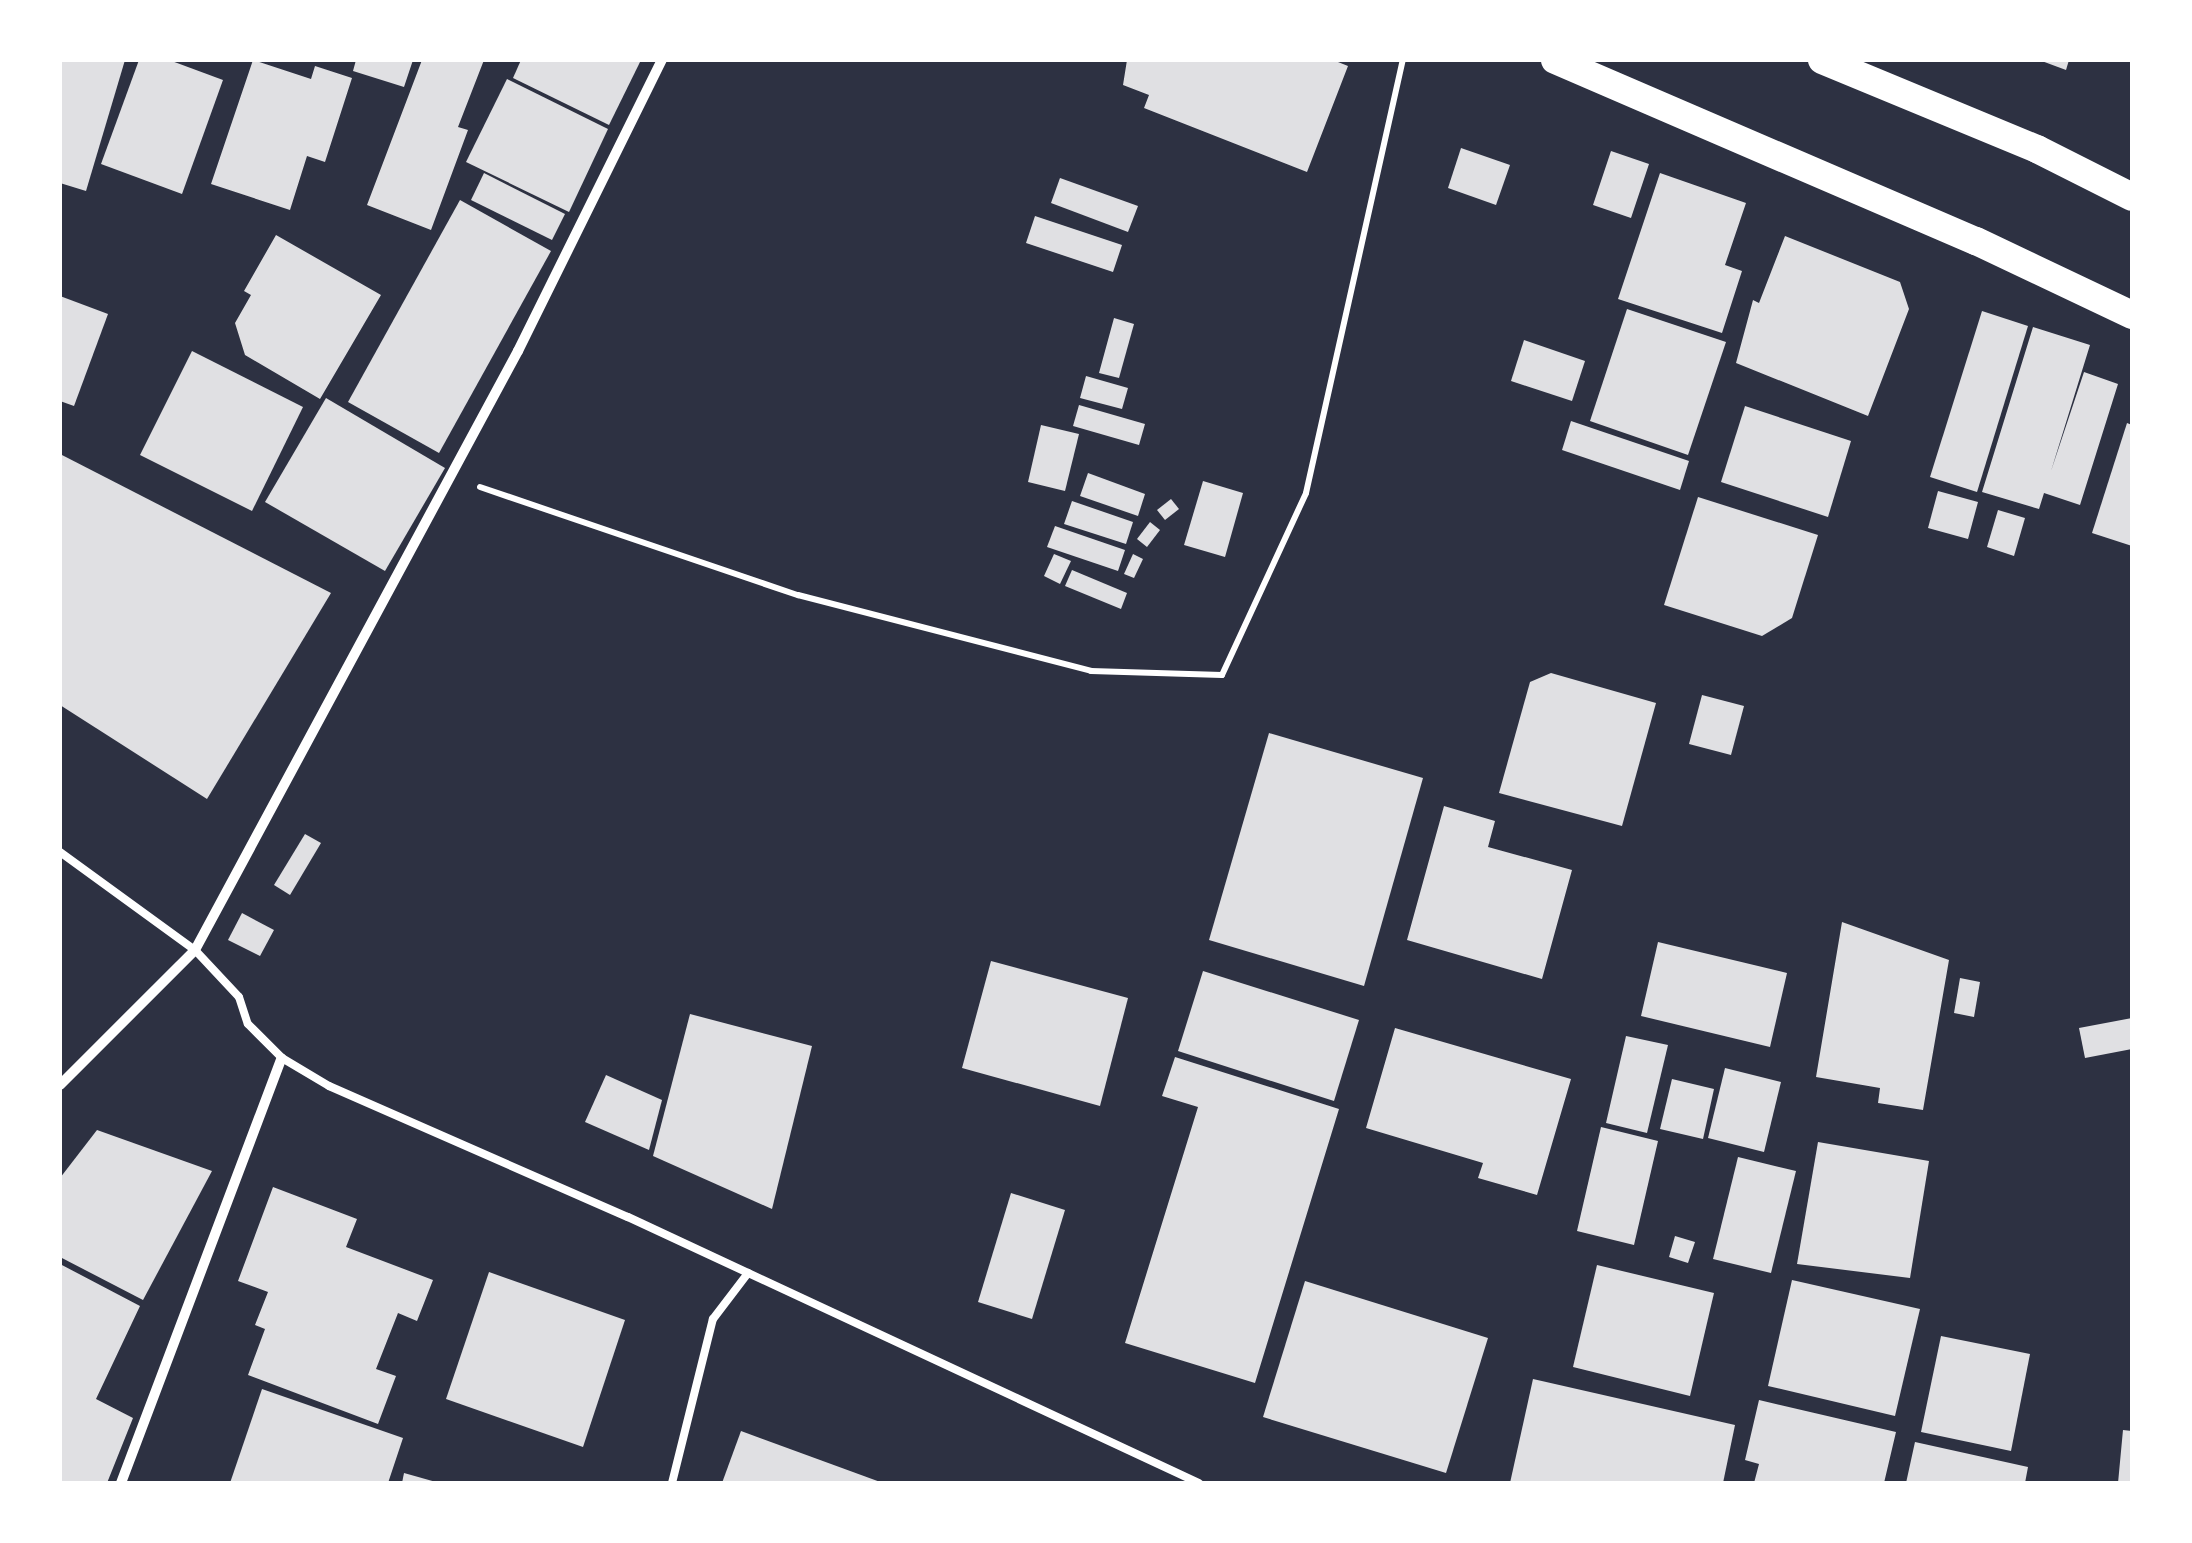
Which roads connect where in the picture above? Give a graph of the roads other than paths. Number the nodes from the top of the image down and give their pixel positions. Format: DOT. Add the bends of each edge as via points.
graph roads {
  1 [pos="662,60"];
  2 [pos="1556,60"];
  3 [pos="1822,60"];
  4 [pos="2132,196"];
  5 [pos="2132,316"];
  6 [pos="60,852"];
  7 [pos="195,950"];
  8 [pos="282,1058"];
  9 [pos="60,1084"];
  10 [pos="748,1273"];
  11 [pos="121,1483"];
  12 [pos="672,1483"];
  13 [pos="1199,1483"];
  1 -- 7 [label="street" via="450,477"];
  2 -- 5 [label="highway" via="1958,233"];
  3 -- 4 [label="highway" via="2037,148"];
  6 -- 7 [label="lane"];
  7 -- 8 [label="lane" via="238,997 248,1024"];
  7 -- 9 [label="street"];
  8 -- 10 [label="lane" via="329,1086"];
  8 -- 11 [label="street"];
  10 -- 12 [label="lane" via="713,1319"];
  10 -- 13 [label="lane"];
}
